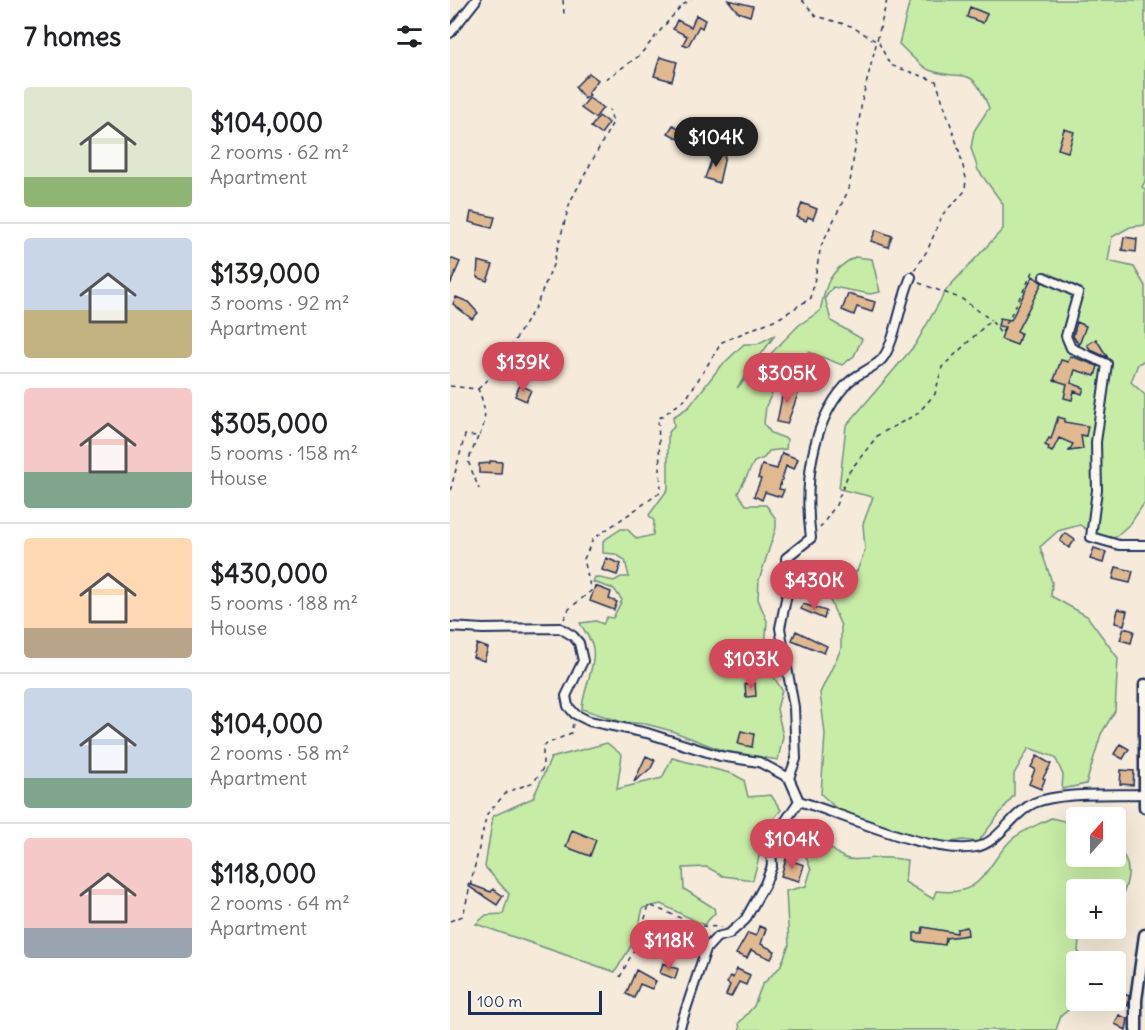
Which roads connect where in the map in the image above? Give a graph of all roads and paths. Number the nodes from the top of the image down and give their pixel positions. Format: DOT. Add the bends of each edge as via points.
graph roads {
  1 [pos="476,0"];
  2 [pos="563,0"];
  3 [pos="692,0"];
  4 [pos="802,0"];
  5 [pos="887,0"];
  6 [pos="564,14"];
  7 [pos="450,33"];
  8 [pos="879,43"];
  9 [pos="606,79"];
  10 [pos="609,109"];
  11 [pos="911,277"];
  12 [pos="1044,277"];
  13 [pos="991,320"];
  14 [pos="450,386"];
  15 [pos="478,389"];
  16 [pos="478,436"];
  17 [pos="479,489"];
  18 [pos="450,492"];
  19 [pos="811,538"];
  20 [pos="1145,545"];
  21 [pos="450,627"];
  22 [pos="560,628"];
  23 [pos="1145,685"];
  24 [pos="1145,706"];
  25 [pos="575,714"];
  26 [pos="789,778"];
  27 [pos="1143,794"];
  28 [pos="799,801"];
  29 [pos="1145,807"];
  30 [pos="450,921"];
  31 [pos="734,930"];
  32 [pos="1145,935"];
  33 [pos="620,977"];
  34 [pos="679,1030"];
  35 [pos="1136,1030"];
  1 -- 7 [label="street"];
  2 -- 6 [label="path"];
  3 -- 9 [label="path" via="681,6 639,56"];
  4 -- 8 [label="path" via="816,16 851,26"];
  5 -- 8 [label="path"];
  8 -- 11 [label="path" via="890,65 936,81 966,178 965,191 943,214"];
  8 -- 22 [label="path" via="862,101 849,189 821,246 811,298 781,317 722,342 686,399 658,420 661,492 593,539 584,559 591,591 569,609"];
  10 -- 15 [label="path" via="613,122 570,202 553,265 537,304 512,345 507,362"];
  11 -- 13 [label="path" via="962,299"];
  11 -- 19 [label="street" via="883,358 845,384 831,406 814,448 807,488"];
  12 -- 13 [label="path" via="1034,272 1000,334"];
  12 -- 20 [label="street" via="1078,293 1066,336 1071,348 1107,364 1096,442 1097,490 1091,537 1119,545"];
  13 -- 19 [label="path" via="942,367 934,394 917,414 878,435 849,472 836,505"];
  14 -- 15 [label="path"];
  15 -- 16 [label="path" via="485,412 484,427"];
  16 -- 17 [label="path" via="468,461"];
  16 -- 18 [label="path" via="465,435"];
  19 -- 26 [label="street" via="786,558 787,594 780,628 794,707 796,759"];
  21 -- 22 [label="street"];
  22 -- 25 [label="street" via="579,643 583,661 566,696"];
  23 -- 24 [label="street"];
  24 -- 27 [label="street"];
  25 -- 26 [label="street" via="720,756 759,762"];
  25 -- 30 [label="path" via="571,733 543,746 543,768 534,782 507,792 487,813 463,916"];
  26 -- 28 [label="street"];
  27 -- 28 [label="street" via="1049,798 1015,815 990,842 955,848 918,841"];
  27 -- 29 [label="street"];
  28 -- 31 [label="street" via="774,838 772,866 765,884"];
  31 -- 33 [label="path" via="700,926 649,905 638,942"];
  31 -- 34 [label="street" via="717,937 706,949"];
  32 -- 35 [label="street"];
}
